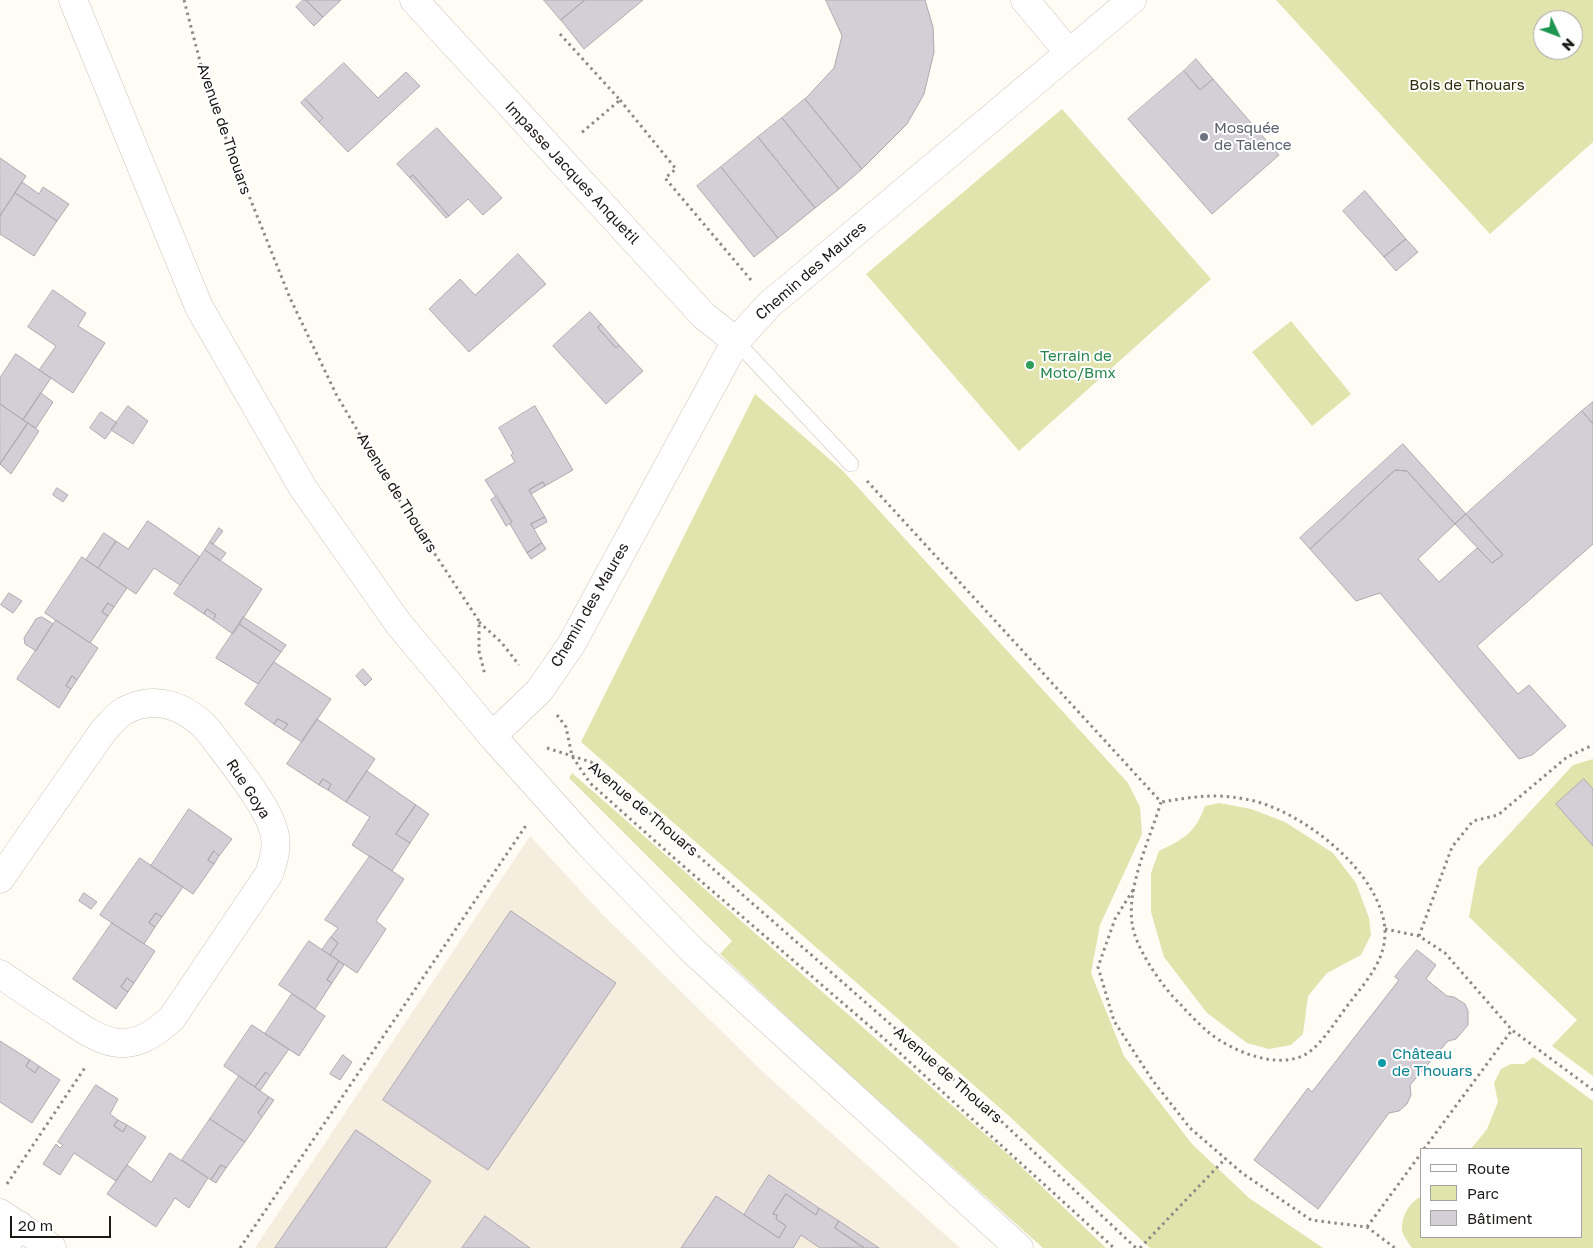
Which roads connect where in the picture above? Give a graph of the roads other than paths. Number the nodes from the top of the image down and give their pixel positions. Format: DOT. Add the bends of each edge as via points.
graph roads {
  1 [pos="73,0"];
  2 [pos="414,0"];
  3 [pos="1025,0"];
  4 [pos="1132,0"];
  5 [pos="1069,53"];
  6 [pos="736,341"];
  7 [pos="851,464"];
  8 [pos="492,736"];
  9 [pos="8,851"];
  10 [pos="0,879"];
  11 [pos="0,974"];
  12 [pos="9,1219"];
  13 [pos="4,1248"];
  14 [pos="52,1248"];
  15 [pos="1019,1248"];
  1 -- 8 [label="street" via="199,307 303,488 398,623"];
  2 -- 6 [label="street, Impasse Jacques Anquetil" via="704,316"];
  3 -- 5 [label="street"];
  4 -- 5 [label="street, Chemin des Maures"];
  5 -- 6 [label="street, Chemin des Maures" via="770,304"];
  6 -- 7 [label="lane"];
  6 -- 8 [label="street, Chemin des Maures" via="571,645 539,691"];
  8 -- 15 [label="street" via="588,844 693,950"];
  9 -- 10 [label="street, Rue Goya"];
  9 -- 11 [label="street, Rue Goya" via="104,730 123,712 145,703 179,707 197,718 267,814 275,835 275,854 269,874 172,1018 155,1034 133,1042 100,1040"];
  12 -- 13 [label="street"];
  12 -- 14 [label="street"];
}
